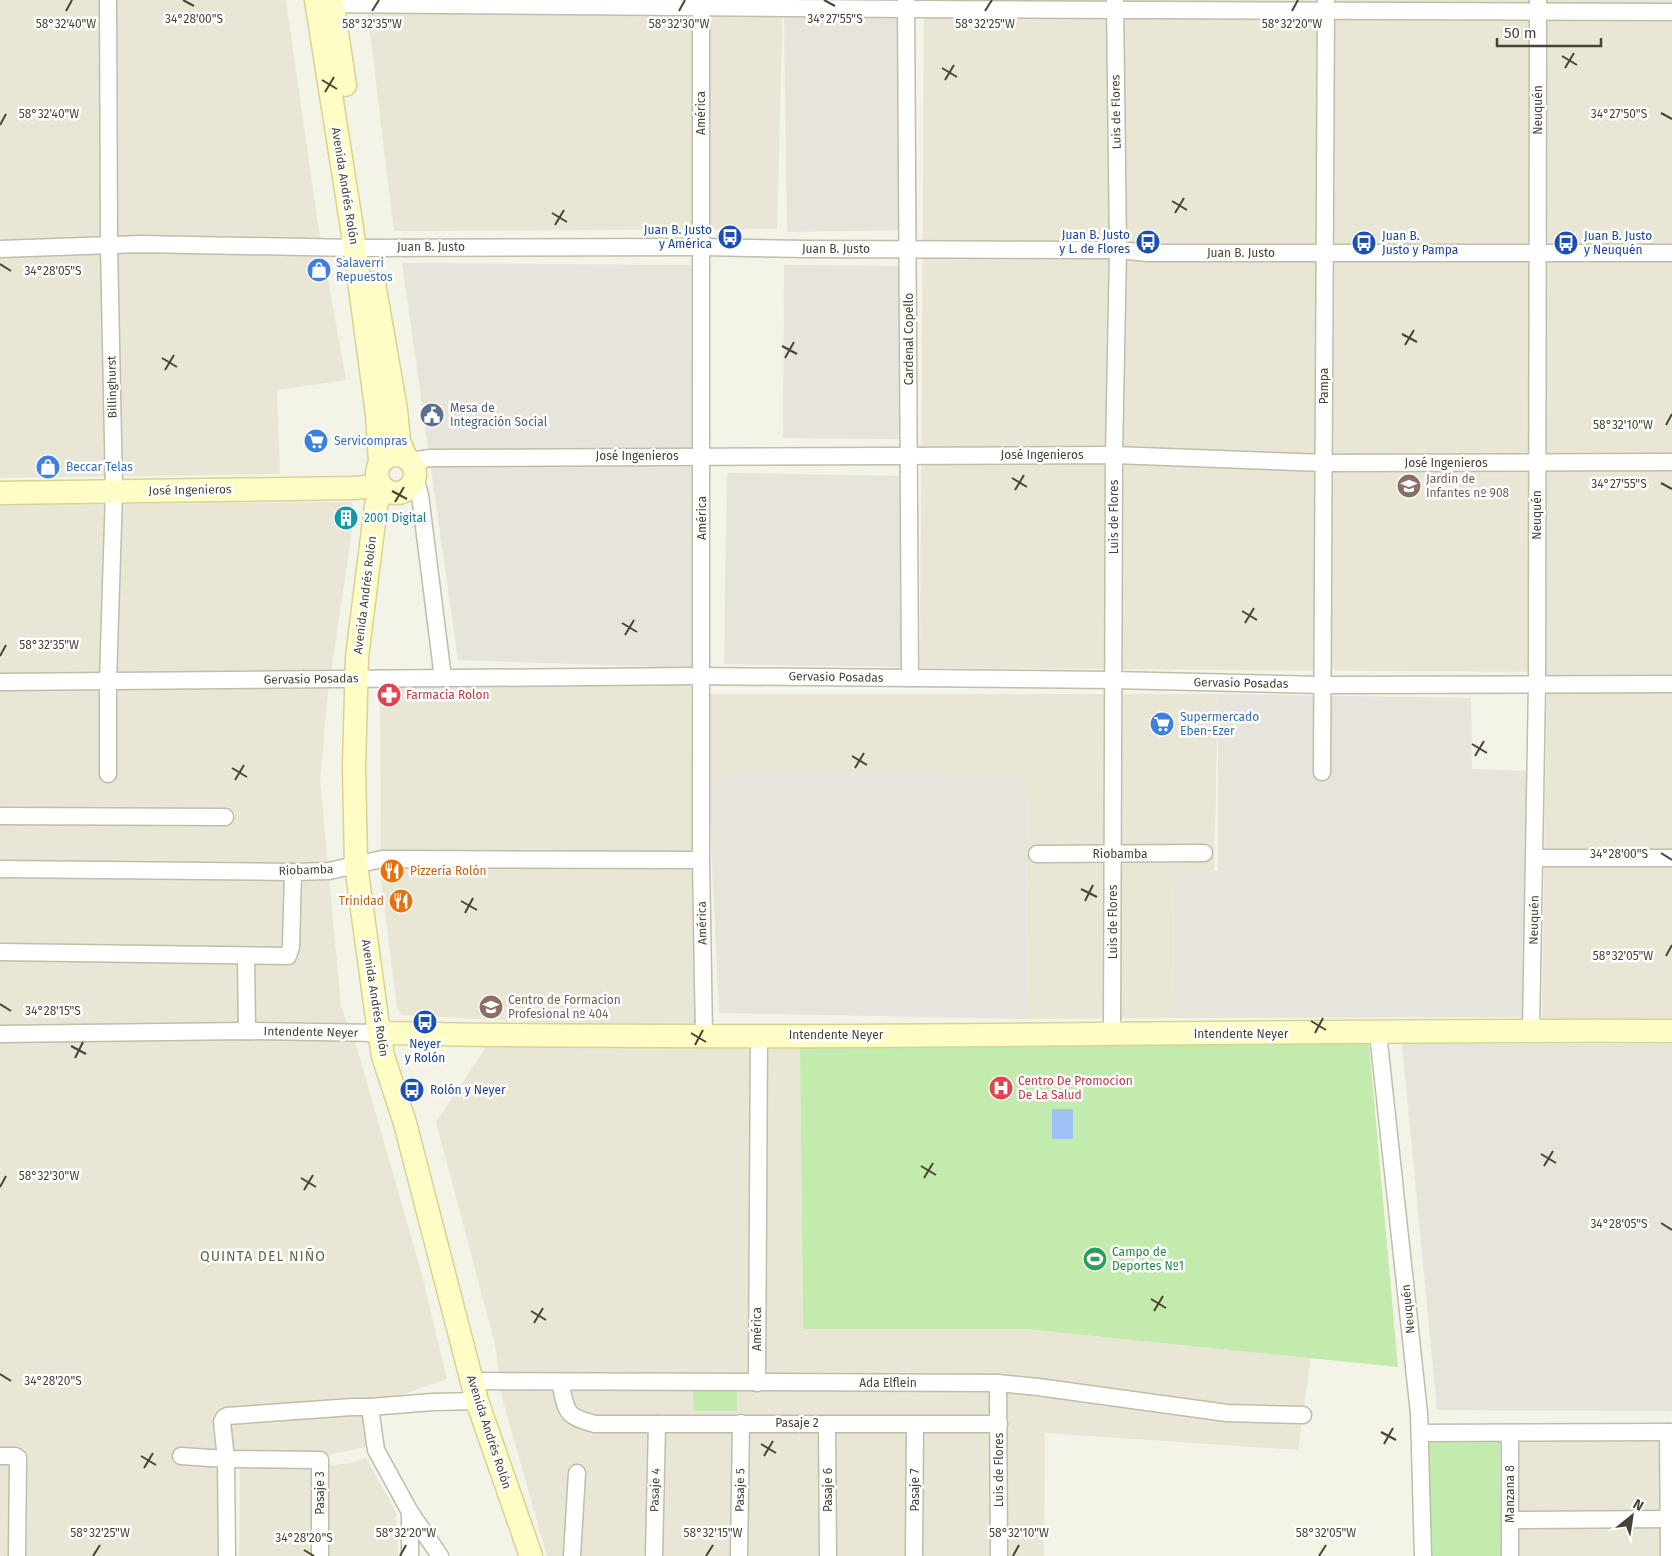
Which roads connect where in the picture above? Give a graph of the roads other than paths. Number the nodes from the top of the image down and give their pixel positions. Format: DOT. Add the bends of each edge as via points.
graph roads {
  1 [pos="108,0"];
  2 [pos="324,2"];
  3 [pos="701,3"];
  4 [pos="906,5"];
  5 [pos="1115,5"];
  6 [pos="1326,5"];
  7 [pos="1538,6"];
  8 [pos="1672,12"];
  9 [pos="109,245"];
  10 [pos="700,247"];
  11 [pos="0,248"];
  12 [pos="362,248"];
  13 [pos="909,250"];
  14 [pos="1118,250"];
  15 [pos="1325,253"];
  16 [pos="1538,253"];
  17 [pos="1672,253"];
  18 [pos="1114,455"];
  19 [pos="702,456"];
  20 [pos="909,456"];
  21 [pos="380,462"];
  22 [pos="1324,462"];
  23 [pos="1538,462"];
  24 [pos="1672,462"];
  25 [pos="411,465"];
  26 [pos="385,489"];
  27 [pos="114,490"];
  28 [pos="0,493"];
  29 [pos="702,676"];
  30 [pos="443,678"];
  31 [pos="910,678"];
  32 [pos="355,679"];
  33 [pos="1113,680"];
  34 [pos="108,681"];
  35 [pos="0,682"];
  36 [pos="1537,684"];
  37 [pos="1672,684"];
  38 [pos="1323,685"];
  39 [pos="1322,772"];
  40 [pos="108,774"];
  41 [pos="0,816"];
  42 [pos="225,817"];
  43 [pos="1204,853"];
  44 [pos="1037,854"];
  45 [pos="1113,854"];
  46 [pos="1535,858"];
  47 [pos="1672,858"];
  48 [pos="701,860"];
  49 [pos="356,865"];
  50 [pos="0,869"];
  51 [pos="293,872"];
  52 [pos="0,952"];
  53 [pos="246,956"];
  54 [pos="247,1031"];
  55 [pos="1531,1031"];
  56 [pos="1672,1031"];
  57 [pos="380,1033"];
  58 [pos="1378,1033"];
  59 [pos="0,1034"];
  60 [pos="1112,1034"];
  61 [pos="704,1036"];
  62 [pos="759,1036"];
  63 [pos="560,1382"];
  64 [pos="757,1383"];
  65 [pos="998,1383"];
  66 [pos="474,1391"];
  67 [pos="370,1407"];
  68 [pos="1303,1415"];
  69 [pos="741,1423"];
  70 [pos="657,1424"];
  71 [pos="827,1424"];
  72 [pos="915,1424"];
  73 [pos="998,1424"];
  74 [pos="1510,1432"];
  75 [pos="1670,1432"];
  76 [pos="1420,1433"];
  77 [pos="0,1456"];
  78 [pos="181,1456"];
  79 [pos="226,1459"];
  80 [pos="577,1473"];
  81 [pos="410,1512"];
  82 [pos="1670,1519"];
  83 [pos="1510,1520"];
  84 [pos="18,1556"];
  85 [pos="228,1556"];
  86 [pos="320,1556"];
  87 [pos="410,1556"];
  88 [pos="440,1556"];
  89 [pos="531,1556"];
  90 [pos="572,1556"];
  91 [pos="654,1556"];
  92 [pos="739,1556"];
  93 [pos="828,1556"];
  94 [pos="914,1556"];
  95 [pos="999,1556"];
  96 [pos="1423,1556"];
  97 [pos="1510,1556"];
  98 [pos="1669,1556"];
  1 -- 9 [label="street, Billinghurst"];
  2 -- 3 [label="street"];
  2 -- 12 [label="main road, Avenida Andrés Rolón"];
  3 -- 4 [label="street"];
  3 -- 10 [label="street, América"];
  4 -- 5 [label="street"];
  4 -- 13 [label="street, Cardenal Copello"];
  5 -- 6 [label="street"];
  5 -- 14 [label="street, Luis de Flores"];
  6 -- 7 [label="street"];
  6 -- 15 [label="street, Pampa"];
  7 -- 8 [label="street"];
  7 -- 16 [label="street, Neuquén"];
  9 -- 11 [label="street, Juan B. Justo"];
  9 -- 12 [label="street, Juan B. Justo"];
  9 -- 27 [label="street, Billinghurst"];
  10 -- 12 [label="street, Juan B. Justo"];
  10 -- 13 [label="street, Juan B. Justo"];
  10 -- 19 [label="street, América"];
  12 -- 21 [label="main road, Avenida Andrés Rolón"];
  12 -- 25 [label="main road, Avenida Andrés Rolón" via="400,441"];
  13 -- 14 [label="street, Juan B. Justo"];
  13 -- 20 [label="street, Cardenal Copello"];
  14 -- 15 [label="street, Juan B. Justo" via="1148,253"];
  14 -- 18 [label="street, Luis de Flores"];
  15 -- 16 [label="street, Juan B. Justo"];
  15 -- 22 [label="street, Pampa"];
  16 -- 17 [label="street, Juan B. Justo"];
  16 -- 23 [label="street, Neuquén"];
  18 -- 20 [label="street, José Ingenieros"];
  18 -- 22 [label="street, José Ingenieros"];
  18 -- 33 [label="street, Luis de Flores"];
  19 -- 20 [label="street, José Ingenieros"];
  19 -- 25 [label="street, José Ingenieros" via="430,458"];
  19 -- 29 [label="street, América"];
  20 -- 31 [label="street, Cardenal Copello"];
  21 -- 25 [label="main road" via="396,454"];
  21 -- 26 [label="main road, Avenida Andrés Rolón" via="377,478"];
  22 -- 23 [label="street, José Ingenieros"];
  22 -- 38 [label="street, Pampa"];
  23 -- 24 [label="street, José Ingenieros"];
  23 -- 36 [label="street, Neuquén"];
  25 -- 26 [label="main road, Avenida Andrés Rolón" via="412,486 403,492"];
  25 -- 30 [label="street" via="420,495"];
  26 -- 27 [label="main road, José Ingenieros"];
  26 -- 32 [label="main road, Avenida Andrés Rolón" via="376,510"];
  27 -- 28 [label="main road, José Ingenieros"];
  27 -- 34 [label="street, Billinghurst"];
  29 -- 30 [label="street, Gervasio Posadas"];
  29 -- 31 [label="street, Gervasio Posadas"];
  29 -- 48 [label="street, América"];
  30 -- 32 [label="street, Gervasio Posadas"];
  31 -- 33 [label="street, Gervasio Posadas"];
  32 -- 34 [label="street, Gervasio Posadas"];
  32 -- 49 [label="main road, Avenida Andrés Rolón"];
  33 -- 38 [label="street, Gervasio Posadas"];
  33 -- 45 [label="street, Luis de Flores"];
  34 -- 35 [label="street, Gervasio Posadas"];
  34 -- 40 [label="street, Billinghurst"];
  36 -- 37 [label="street, Gervasio Posadas"];
  36 -- 38 [label="street, Gervasio Posadas"];
  36 -- 46 [label="street, Neuquén"];
  38 -- 39 [label="street, Pampa"];
  41 -- 42 [label="street"];
  43 -- 45 [label="street, Riobamba"];
  44 -- 45 [label="street, Riobamba"];
  45 -- 60 [label="street, Luis de Flores"];
  46 -- 47 [label="street"];
  46 -- 55 [label="street, Neuquén"];
  48 -- 49 [label="street, Riobamba" via="382,859"];
  48 -- 61 [label="street, América"];
  49 -- 51 [label="street, Riobamba" via="329,871"];
  49 -- 57 [label="main road, Avenida Andrés Rolón"];
  50 -- 51 [label="street, Riobamba"];
  51 -- 53 [label="street" via="288,956"];
  52 -- 53 [label="street"];
  53 -- 54 [label="street"];
  54 -- 57 [label="street, Intendente Neyer"];
  54 -- 59 [label="street, Intendente Neyer"];
  55 -- 56 [label="main road, Intendente Neyer"];
  55 -- 58 [label="main road, Intendente Neyer"];
  57 -- 61 [label="main road, Intendente Neyer"];
  57 -- 66 [label="main road, Avenida Andrés Rolón" via="383,1056 405,1123"];
  58 -- 60 [label="main road, Intendente Neyer"];
  58 -- 76 [label="street, Neuquén"];
  60 -- 62 [label="main road, Intendente Neyer"];
  61 -- 62 [label="main road, Intendente Neyer"];
  62 -- 64 [label="street, América"];
  63 -- 64 [label="street, Ada Elflein"];
  63 -- 66 [label="street, Ada Elflein"];
  63 -- 70 [label="street, Pasaje 2" via="566,1410 577,1419 595,1424"];
  64 -- 65 [label="street, Ada Elflein"];
  65 -- 68 [label="street, Ada Elflein" via="1227,1413"];
  65 -- 73 [label="street, Luis de Flores"];
  66 -- 67 [label="street, Ada Elflein" via="433,1402"];
  66 -- 89 [label="main road, Avenida Andrés Rolón"];
  67 -- 79 [label="street, Ada Elflein" via="227,1416 222,1422"];
  67 -- 81 [label="street" via="376,1450"];
  69 -- 70 [label="street, Pasaje 2"];
  69 -- 71 [label="street, Pasaje 2"];
  69 -- 92 [label="street, Pasaje 5"];
  70 -- 91 [label="street, Pasaje 4"];
  71 -- 72 [label="street, Pasaje 2"];
  71 -- 93 [label="street, Pasaje 6"];
  72 -- 73 [label="street, Pasaje 2"];
  72 -- 94 [label="street, Pasaje 7"];
  73 -- 95 [label="street, Luis de Flores"];
  74 -- 75 [label="street"];
  74 -- 76 [label="street"];
  74 -- 83 [label="street, Manzana 8"];
  75 -- 82 [label="street"];
  76 -- 96 [label="street, Neuquén"];
  77 -- 84 [label="street" via="17,1457"];
  78 -- 79 [label="street"];
  79 -- 85 [label="street, Ada Elflein"];
  79 -- 86 [label="street, Pasaje 3" via="320,1460"];
  80 -- 90 [label="street"];
  81 -- 87 [label="street"];
  81 -- 88 [label="street"];
  82 -- 83 [label="street"];
  82 -- 98 [label="street"];
  83 -- 97 [label="street, Manzana 8"];
}
